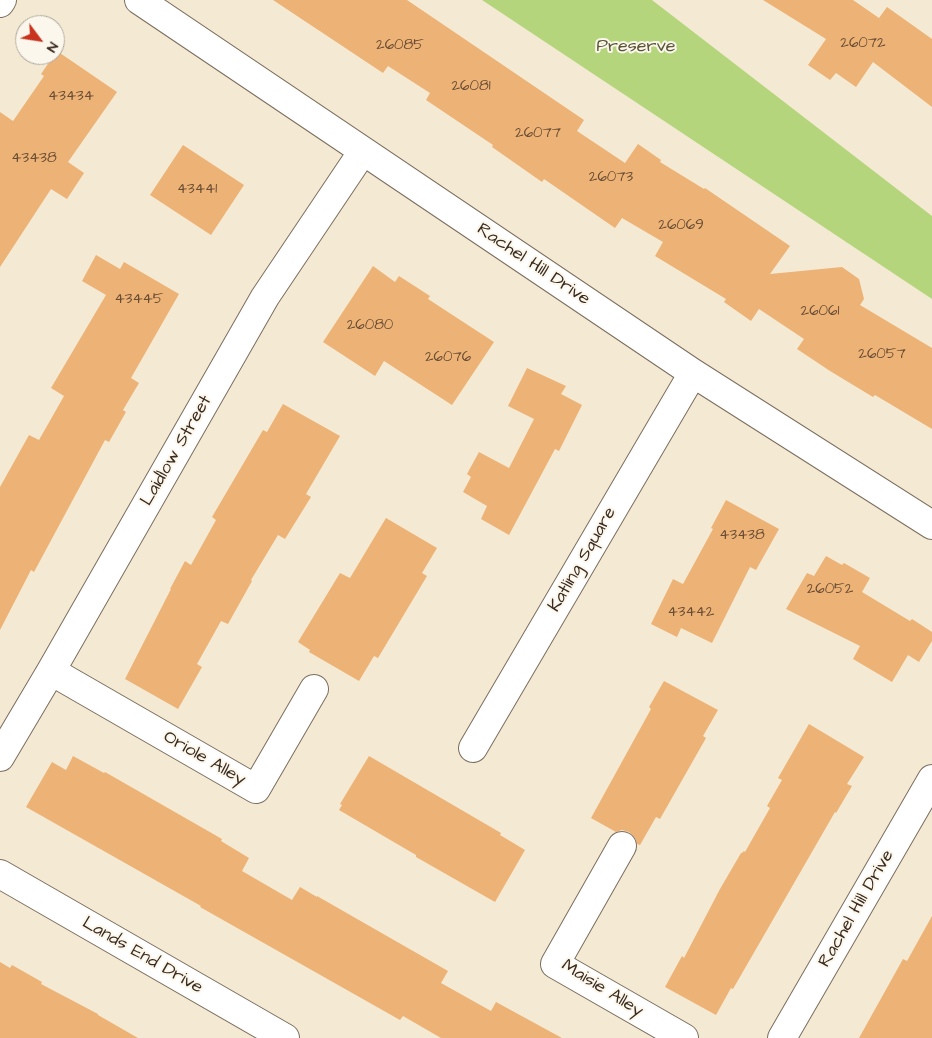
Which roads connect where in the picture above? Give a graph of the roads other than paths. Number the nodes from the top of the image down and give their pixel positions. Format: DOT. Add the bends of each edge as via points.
graph roads {
  1 [pos="139,0"];
  2 [pos="363,151"];
  3 [pos="694,373"];
  4 [pos="932,525"];
  5 [pos="51,671"];
  6 [pos="314,689"];
  7 [pos="473,748"];
  8 [pos="0,757"];
  9 [pos="932,779"];
  10 [pos="622,846"];
  11 [pos="0,874"];
  12 [pos="285,1038"];
  13 [pos="684,1038"];
  14 [pos="782,1038"];
  1 -- 2 [label="street, Rachel Hill Drive"];
  2 -- 3 [label="street, Rachel Hill Drive"];
  2 -- 5 [label="street, Laidlow Street" via="265,297"];
  3 -- 4 [label="street, Rachel Hill Drive"];
  3 -- 7 [label="street, Katling Square"];
  5 -- 6 [label="street, Oriole Alley" via="256,789"];
  5 -- 8 [label="street, Laidlow Street"];
  9 -- 14 [label="street, Rachel Hill Drive"];
  10 -- 13 [label="street, Maisie Alley" via="554,964"];
  11 -- 12 [label="street, Lands End Drive"];
}
